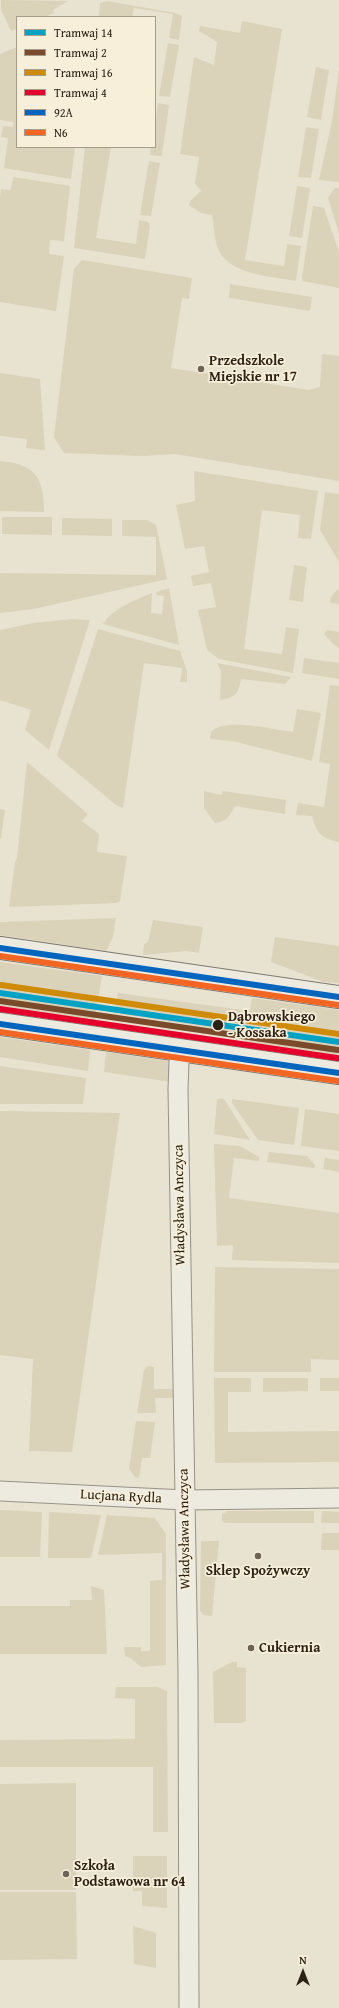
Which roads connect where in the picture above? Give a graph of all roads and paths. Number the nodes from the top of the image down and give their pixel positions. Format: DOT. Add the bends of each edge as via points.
graph roads {
  1 [pos="0,948"];
  2 [pos="339,997"];
  3 [pos="0,1024"];
  4 [pos="183,1052"];
  5 [pos="339,1073"];
  6 [pos="0,1491"];
  7 [pos="339,1498"];
  8 [pos="185,1500"];
  9 [pos="189,2008"];
  1 -- 2 [label="main road"];
  3 -- 4 [label="main road"];
  4 -- 5 [label="main road"];
  4 -- 8 [label="street, Władysława Anczyca" via="179,1062 178,1089"];
  6 -- 8 [label="street, Lucjana Rydla"];
  7 -- 8 [label="street, Lucjana Rydla"];
  8 -- 9 [label="street, Władysława Anczyca"];
}
